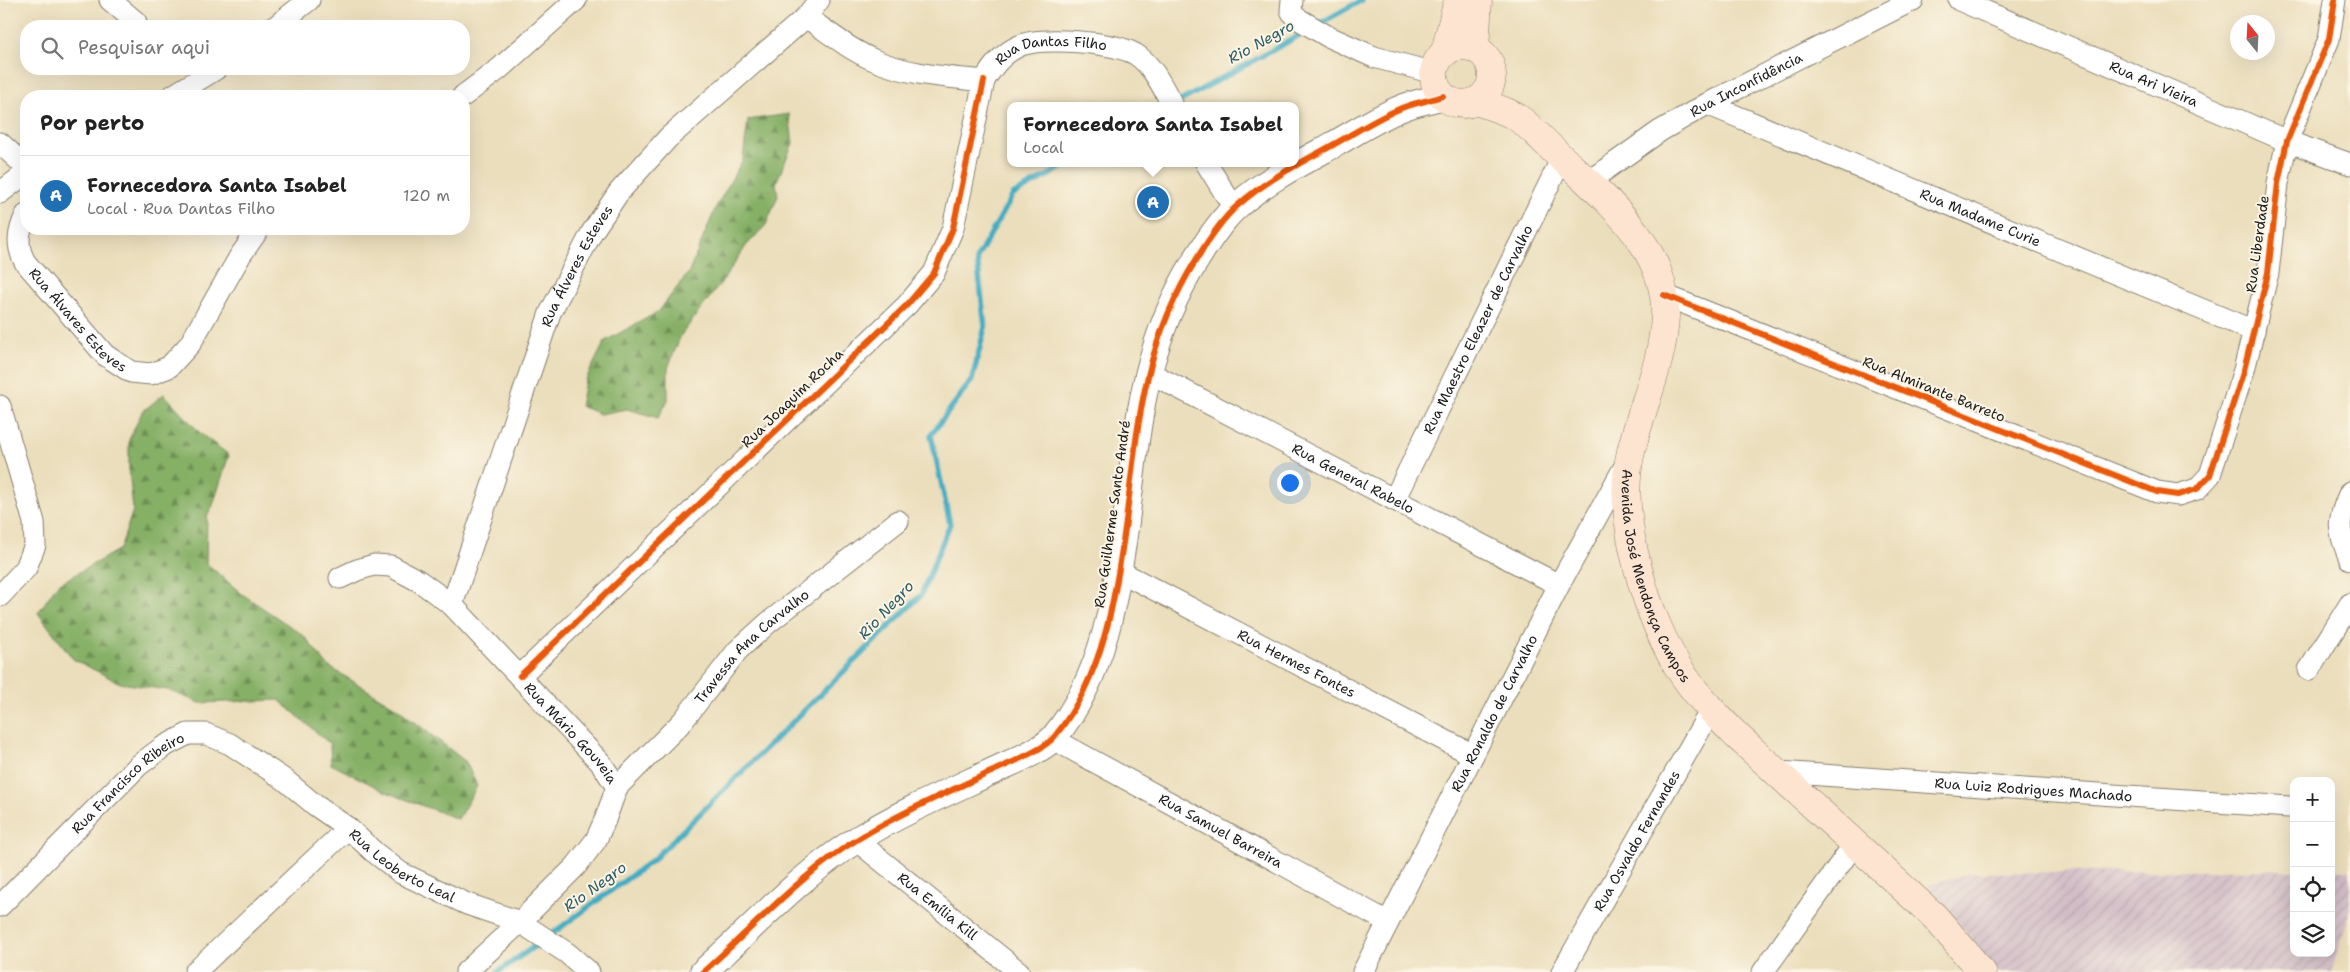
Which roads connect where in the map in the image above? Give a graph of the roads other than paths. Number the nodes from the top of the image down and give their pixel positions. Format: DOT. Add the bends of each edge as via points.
graph roads {
  1 [pos="110,0"];
  2 [pos="309,0"];
  3 [pos="576,0"];
  4 [pos="819,0"];
  5 [pos="1292,0"];
  6 [pos="1458,0"];
  7 [pos="1478,0"];
  8 [pos="1913,0"];
  9 [pos="1958,0"];
  10 [pos="2335,0"];
  11 [pos="806,17"];
  12 [pos="134,20"];
  13 [pos="284,20"];
  14 [pos="1475,49"];
  15 [pos="1492,73"];
  16 [pos="206,75"];
  17 [pos="1439,75"];
  18 [pos="984,81"];
  19 [pos="182,90"];
  20 [pos="470,91"];
  21 [pos="1169,98"];
  22 [pos="1476,101"];
  23 [pos="1707,104"];
  24 [pos="1517,118"];
  25 [pos="2287,141"];
  26 [pos="0,143"];
  27 [pos="1562,158"];
  28 [pos="20,162"];
  29 [pos="1299,163"];
  30 [pos="2350,164"];
  31 [pos="1208,167"];
  32 [pos="1291,167"];
  33 [pos="20,178"];
  34 [pos="1588,182"];
  35 [pos="0,193"];
  36 [pos="1234,208"];
  37 [pos="20,235"];
  38 [pos="255,235"];
  39 [pos="1664,295"];
  40 [pos="2254,331"];
  41 [pos="1148,372"];
  42 [pos="0,406"];
  43 [pos="1630,457"];
  44 [pos="2197,489"];
  45 [pos="2350,492"];
  46 [pos="1394,500"];
  47 [pos="898,521"];
  48 [pos="2350,559"];
  49 [pos="1119,571"];
  50 [pos="340,578"];
  51 [pos="1559,585"];
  52 [pos="0,596"];
  53 [pos="2350,604"];
  54 [pos="452,605"];
  55 [pos="2309,670"];
  56 [pos="520,676"];
  57 [pos="1711,710"];
  58 [pos="1053,739"];
  59 [pos="1473,755"];
  60 [pos="1778,772"];
  61 [pos="617,787"];
  62 [pos="2288,807"];
  63 [pos="348,828"];
  64 [pos="856,840"];
  65 [pos="1855,843"];
  66 [pos="0,906"];
  67 [pos="520,922"];
  68 [pos="1388,922"];
  69 [pos="195,972"];
  70 [pos="466,972"];
  71 [pos="589,972"];
  72 [pos="703,972"];
  73 [pos="1019,972"];
  74 [pos="1363,972"];
  75 [pos="1562,972"];
  76 [pos="1764,972"];
  77 [pos="1982,972"];
  1 -- 12 [label="street"];
  2 -- 13 [label="street"];
  3 -- 20 [label="street"];
  4 -- 11 [label="street, Rua Álveres Esteves"];
  5 -- 17 [label="street" via="1291,10 1296,18 1330,37 1374,57"];
  6 -- 17 [label="main road"];
  7 -- 14 [label="main road"];
  8 -- 23 [label="street, Rua Inconfidência"];
  9 -- 25 [label="street, Rua Ari Vieira"];
  10 -- 25 [label="street, Rua Liberdade" via="2329,39"];
  11 -- 18 [label="street, Rua Dantas Filho" via="875,61 910,71"];
  11 -- 54 [label="street, Rua Álveres Esteves" via="668,138 619,192 592,232 550,313"];
  14 -- 15 [label="main road" via="1487,59"];
  14 -- 17 [label="main road" via="1455,48"];
  15 -- 22 [label="main road" via="1490,84"];
  15 -- 24 [label="main road, Avenida José Mendonça Campos"];
  16 -- 19 [label="street"];
  17 -- 22 [label="main road" via="1453,102"];
  17 -- 29 [label="street, Rua Guilherme Santo André" via="1405,106"];
  18 -- 21 [label="street, Rua Dantas Filho" via="1004,56 1019,46 1058,40 1119,47 1135,55 1148,66"];
  18 -- 56 [label="street, Rua Joaquim Rocha" via="953,228 934,273 908,306"];
  22 -- 24 [label="main road, Avenida José Mendonça Campos"];
  23 -- 34 [label="street, Rua Inconfidência" via="1660,131"];
  23 -- 40 [label="street, Rua Madame Curie"];
  24 -- 27 [label="main road, Avenida José Mendonça Campos"];
  25 -- 30 [label="street, Rua Ari Vieira"];
  25 -- 40 [label="street, Rua Liberdade" via="2278,183 2268,273"];
  26 -- 28 [label="street"];
  27 -- 34 [label="main road, Avenida José Mendonça Campos"];
  27 -- 46 [label="street, Rua Maestro Eleazer de Carvalho"];
  31 -- 36 [label="street"];
  32 -- 36 [label="street, Rua Guilherme Santo André"];
  33 -- 35 [label="street"];
  34 -- 39 [label="main road, Avenida José Mendonça Campos" via="1629,224 1646,248"];
  36 -- 41 [label="street, Rua Guilherme Santo André" via="1177,290 1162,324"];
  37 -- 38 [label="street, Rua Álvares Esteves" via="18,242 25,262 105,355 131,372 151,374 168,367 190,344"];
  39 -- 43 [label="main road, Avenida José Mendonça Campos" via="1660,354"];
  39 -- 44 [label="street, Rua Almirante Barreto" via="2157,492 2178,495"];
  40 -- 44 [label="street, Rua Liberdade" via="2210,476"];
  41 -- 46 [label="street, Rua General Rabelo"];
  41 -- 49 [label="street, Rua Guilherme Santo André"];
  42 -- 52 [label="street" via="34,522 35,544 26,568"];
  43 -- 51 [label="street, Rua Ronaldo de Carvalho"];
  43 -- 57 [label="main road, Avenida José Mendonça Campos" via="1627,500 1633,547 1648,602 1666,646 1684,676"];
  45 -- 48 [label="street" via="2339,524 2340,537"];
  46 -- 51 [label="street, Rua General Rabelo"];
  47 -- 61 [label="street, Travessa Ana Carvalho" via="738,650 682,722"];
  49 -- 58 [label="street, Rua Guilherme Santo André" via="1108,624 1089,678 1075,707"];
  49 -- 59 [label="street, Rua Hermes Fontes"];
  50 -- 54 [label="street, Rua Mário Gouveia" via="374,565 391,566"];
  51 -- 59 [label="street, Rua Ronaldo de Carvalho"];
  53 -- 55 [label="street"];
  54 -- 56 [label="street, Rua Mário Gouveia"];
  56 -- 61 [label="street, Rua Mário Gouveia" via="601,763"];
  57 -- 60 [label="main road, Avenida José Mendonça Campos"];
  57 -- 75 [label="street, Rua Osvaldo Fernandes"];
  58 -- 64 [label="street, Rua Guilherme Santo André"];
  58 -- 68 [label="street, Rua Samuel Barreira"];
  59 -- 68 [label="street, Rua Ronaldo de Carvalho"];
  60 -- 62 [label="street, Rua Luiz Rodrigues Machado"];
  60 -- 65 [label="main road, Avenida José Mendonça Campos"];
  61 -- 67 [label="street, Rua Mário Gouveia" via="596,840 576,866"];
  63 -- 66 [label="street, Rua Francisco Ribeiro" via="285,780 230,744 206,734 188,734 139,765"];
  63 -- 67 [label="street, Rua Leoberto Leal" via="409,877 467,904"];
  63 -- 69 [label="street, Rua Leoberto Leal"];
  64 -- 72 [label="street, Rua Guilherme Santo André" via="826,859"];
  64 -- 73 [label="street, Rua Emília Kill"];
  65 -- 76 [label="street"];
  65 -- 77 [label="main road, Avenida José Mendonça Campos" via="1934,917"];
  67 -- 70 [label="street, Rua Mário Gouveia"];
  67 -- 71 [label="street, Rua Leoberto Leal"];
  68 -- 74 [label="street, Rua Ronaldo de Carvalho"];
}
